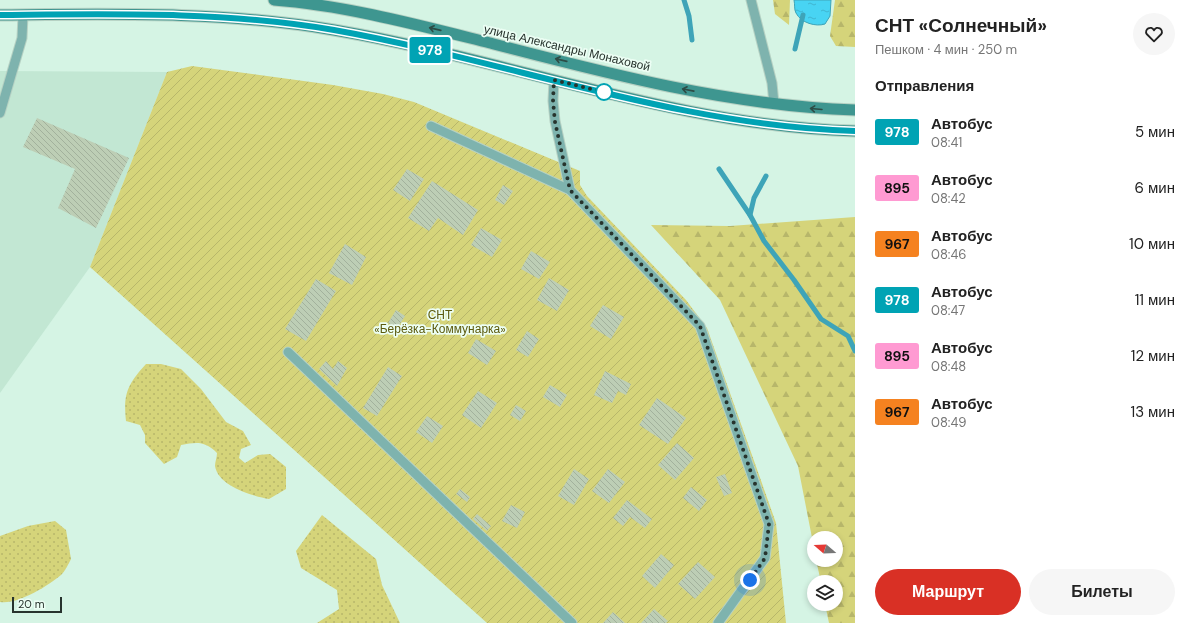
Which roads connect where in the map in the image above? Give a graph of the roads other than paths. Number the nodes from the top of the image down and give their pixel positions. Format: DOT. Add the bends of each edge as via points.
graph roads {
  1 [pos="274,0"];
  2 [pos="751,0"];
  3 [pos="300,2"];
  4 [pos="0,15"];
  5 [pos="23,15"];
  6 [pos="554,80"];
  7 [pos="774,104"];
  8 [pos="855,110"];
  9 [pos="0,113"];
  10 [pos="432,126"];
  11 [pos="855,131"];
  12 [pos="570,190"];
  13 [pos="288,352"];
  14 [pos="572,623"];
  15 [pos="718,623"];
  1 -- 3 [label="main road, улица Александры Монаховой"];
  2 -- 7 [label="lane" via="772,83"];
  7 -- 3 [label="main road, улица Александры Монаховой, one-way" via="685,89 398,21"];
  4 -- 5 [label="main road"];
  5 -- 6 [label="main road" via="169,16 275,21 393,42"];
  5 -- 9 [label="lane" via="22,38"];
  6 -- 11 [label="main road" via="681,110 727,118 818,130"];
  6 -- 12 [label="lane" via="555,122"];
  8 -- 7 [label="main road, улица Александры Монаховой, one-way"];
  10 -- 12 [label="lane"];
  12 -- 15 [label="lane" via="700,326 769,524 765,558"];
  13 -- 14 [label="lane"];
}
